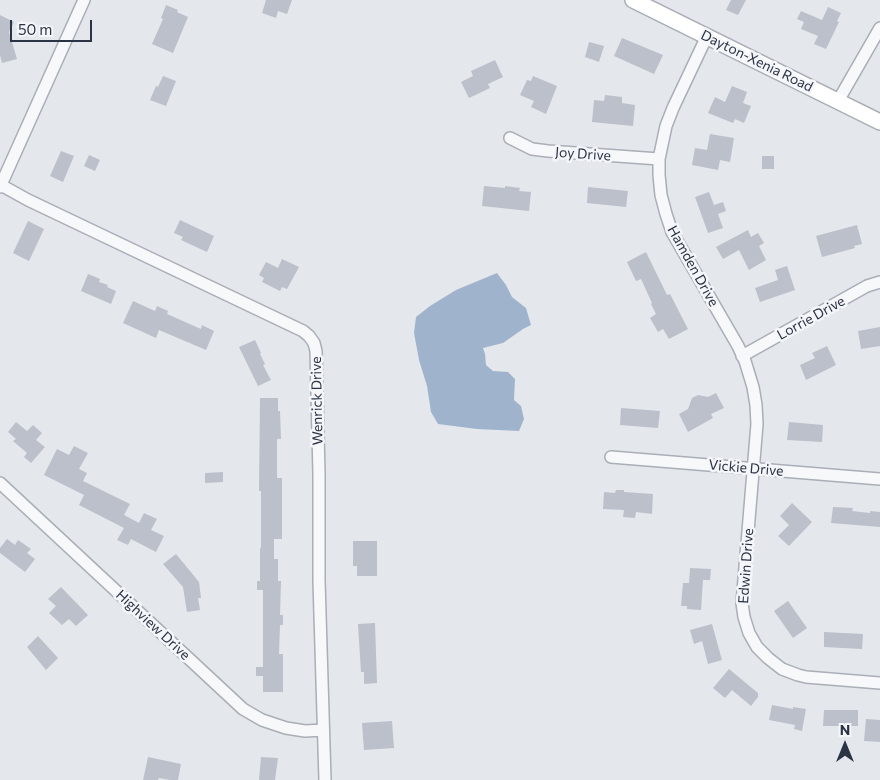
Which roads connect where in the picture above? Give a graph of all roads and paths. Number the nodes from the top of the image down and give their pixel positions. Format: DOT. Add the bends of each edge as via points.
graph roads {
  1 [pos="84,0"];
  2 [pos="633,0"];
  3 [pos="880,28"];
  4 [pos="707,36"];
  5 [pos="838,101"];
  6 [pos="880,122"];
  7 [pos="510,138"];
  8 [pos="659,159"];
  9 [pos="0,186"];
  10 [pos="880,282"];
  11 [pos="742,356"];
  12 [pos="612,457"];
  13 [pos="753,469"];
  14 [pos="880,479"];
  15 [pos="0,483"];
  16 [pos="880,683"];
  17 [pos="323,730"];
  18 [pos="325,780"];
  1 -- 9 [label="street"];
  2 -- 4 [label="main road, Dayton-Xenia Road"];
  3 -- 5 [label="street"];
  4 -- 5 [label="main road, Dayton-Xenia Road"];
  4 -- 8 [label="street, Hamden Drive" via="673,108"];
  5 -- 6 [label="main road, Dayton-Xenia Road"];
  7 -- 8 [label="street, Joy Drive" via="532,149"];
  8 -- 11 [label="street, Hamden Drive" via="661,195 672,232"];
  9 -- 17 [label="street, Wenrick Drive" via="303,331 314,343"];
  10 -- 11 [label="street, Lorrie Drive" via="867,286"];
  11 -- 13 [label="street, Hamden Drive" via="756,405"];
  12 -- 13 [label="street, Vickie Drive"];
  13 -- 14 [label="street, Vickie Drive"];
  13 -- 16 [label="street, Edwin Drive" via="742,603 749,633 757,646 782,669 814,678"];
  15 -- 17 [label="street, Highview Drive" via="243,709 286,728"];
  17 -- 18 [label="street, Wenrick Drive"];
}
